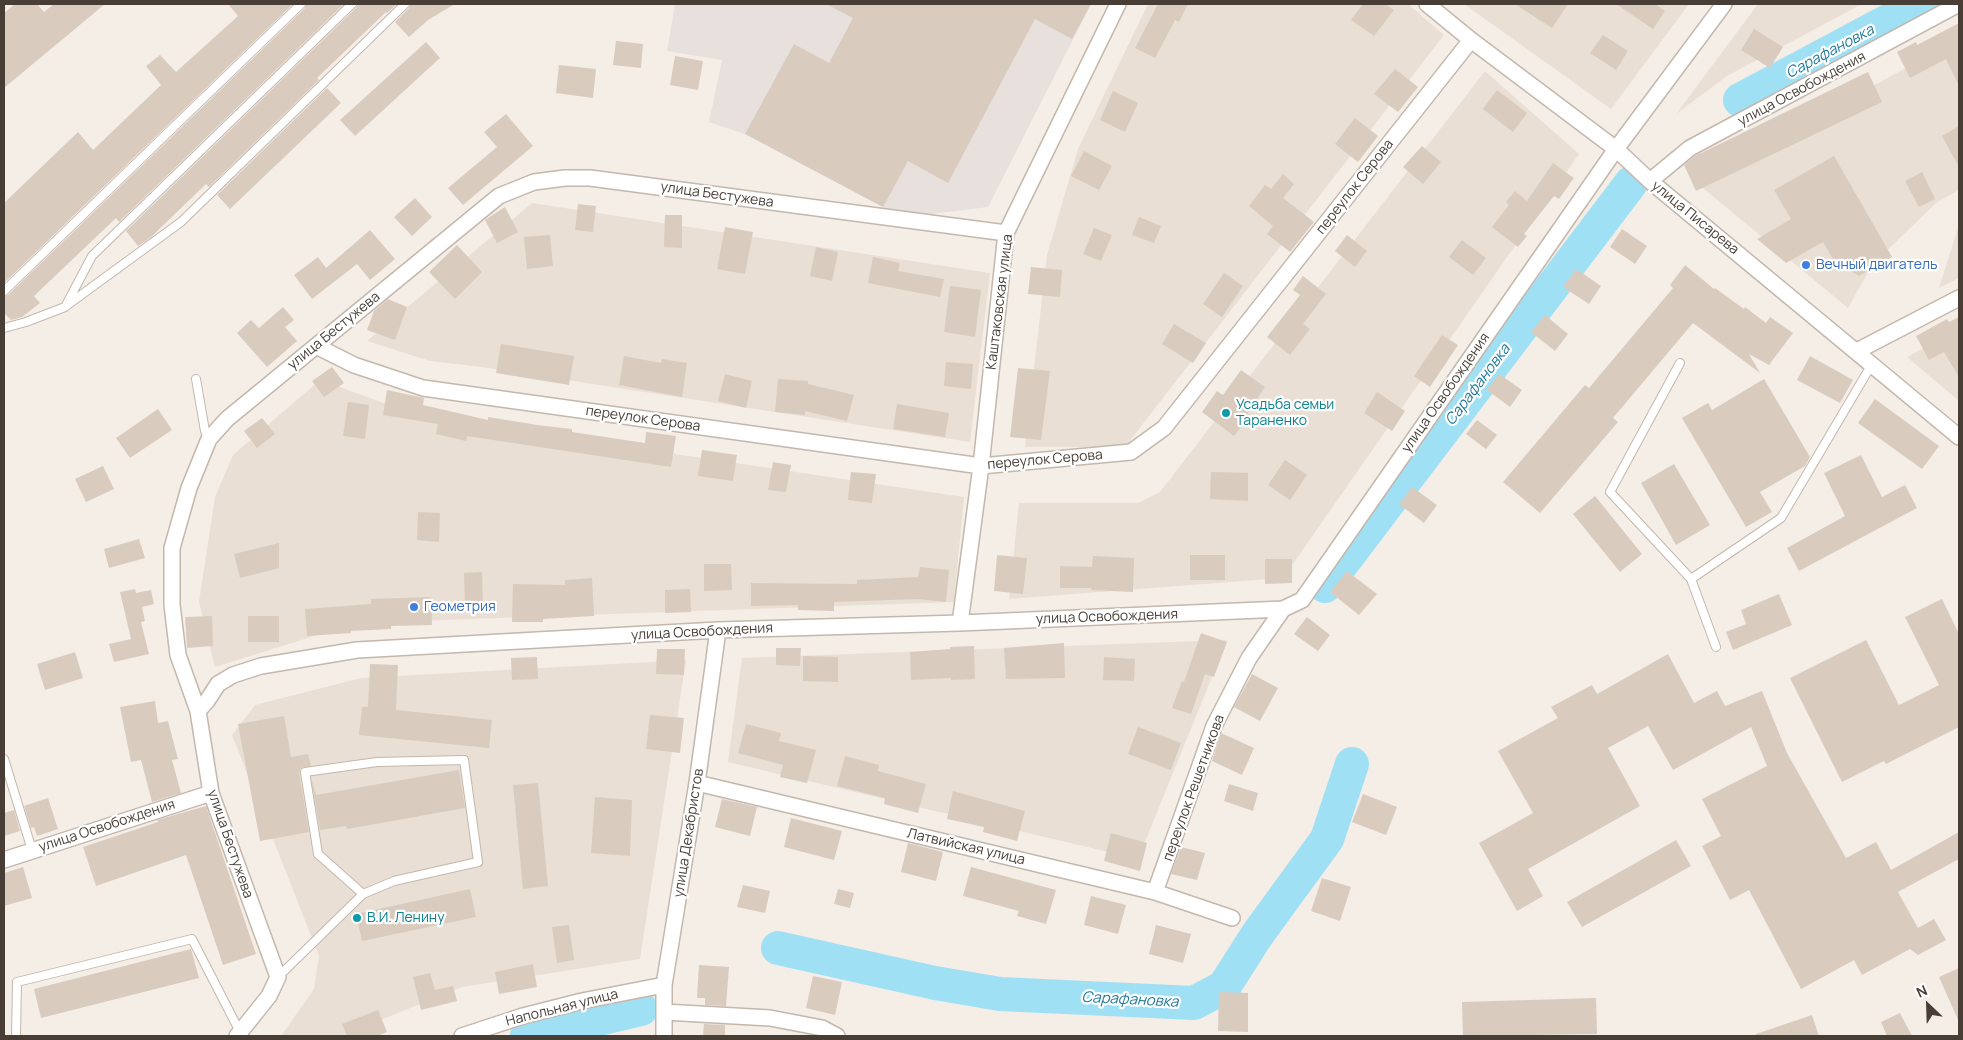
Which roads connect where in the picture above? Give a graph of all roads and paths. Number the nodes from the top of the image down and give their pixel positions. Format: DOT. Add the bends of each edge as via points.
graph roads {
  1 [pos="301,4"];
  2 [pos="352,4"];
  3 [pos="405,4"];
  4 [pos="1118,4"];
  5 [pos="1426,4"];
  6 [pos="1724,4"];
  7 [pos="1959,4"];
  8 [pos="1471,40"];
  9 [pos="1616,149"];
  10 [pos="1650,181"];
  11 [pos="1006,233"];
  12 [pos="4,291"];
  13 [pos="1959,298"];
  14 [pos="65,307"];
  15 [pos="4,328"];
  16 [pos="316,346"];
  17 [pos="1857,351"];
  18 [pos="1680,363"];
  19 [pos="1872,364"];
  20 [pos="196,379"];
  21 [pos="1959,437"];
  22 [pos="209,439"];
  23 [pos="981,466"];
  24 [pos="1691,579"];
  25 [pos="1282,609"];
  26 [pos="960,623"];
  27 [pos="718,630"];
  28 [pos="1716,647"];
  29 [pos="198,711"];
  30 [pos="4,759"];
  31 [pos="698,783"];
  32 [pos="211,794"];
  33 [pos="32,850"];
  34 [pos="4,860"];
  35 [pos="1155,892"];
  36 [pos="363,894"];
  37 [pos="1232,918"];
  38 [pos="278,977"];
  39 [pos="664,985"];
  40 [pos="664,1012"];
  41 [pos="238,1034"];
  42 [pos="16,1036"];
  43 [pos="462,1036"];
  44 [pos="664,1036"];
  45 [pos="838,1036"];
  1 -- 12 [label="lane"];
  2 -- 14 [label="lane" via="92,256"];
  3 -- 14 [label="lane" via="181,222"];
  4 -- 11 [label="street, Каштаковская улица"];
  5 -- 8 [label="street, улица Писарева"];
  6 -- 9 [label="street, улица Освобождения"];
  7 -- 10 [label="street, улица Освобождения" via="1690,148"];
  8 -- 9 [label="street, улица Писарева"];
  8 -- 23 [label="street, переулок Серова" via="1164,428 1131,452"];
  9 -- 10 [label="street, улица Писарева"];
  9 -- 25 [label="street, улица Освобождения" via="1302,600"];
  10 -- 17 [label="street, улица Писарева"];
  11 -- 16 [label="street, улица Бестужева" via="590,178 534,182 499,196"];
  11 -- 23 [label="street, Каштаковская улица"];
  13 -- 17 [label="street"];
  14 -- 15 [label="lane"];
  16 -- 22 [label="street, улица Бестужева" via="228,419"];
  16 -- 23 [label="street, переулок Серова" via="354,365 423,388"];
  17 -- 19 [label="street, улица Писарева"];
  18 -- 24 [label="lane" via="1610,492"];
  19 -- 21 [label="street, улица Писарева"];
  19 -- 24 [label="lane" via="1781,518"];
  20 -- 22 [label="lane" via="204,430"];
  22 -- 29 [label="street, улица Бестужева" via="189,488 172,548 172,605 178,655"];
  23 -- 26 [label="street, Каштаковская улица"];
  24 -- 28 [label="lane"];
  25 -- 26 [label="street, улица Освобождения"];
  25 -- 35 [label="street, переулок Решетникова" via="1249,658 1214,726"];
  26 -- 27 [label="street, улица Освобождения"];
  27 -- 29 [label="street, улица Освобождения" via="357,650 261,666 233,674 218,684"];
  27 -- 31 [label="street, улица Декабристов"];
  29 -- 32 [label="street, улица Бестужева"];
  30 -- 33 [label="lane"];
  31 -- 35 [label="street, Латвийская улица"];
  31 -- 39 [label="street, улица Декабристов"];
  32 -- 33 [label="street, улица Освобождения"];
  32 -- 38 [label="street, улица Бестужева"];
  33 -- 34 [label="street, улица Освобождения"];
  35 -- 37 [label="street, Латвийская улица"];
  36 -- 36 [label="lane" via="394,881 478,862 464,760 378,762 305,772 318,854"];
  36 -- 38 [label="lane"];
  38 -- 41 [label="street" via="270,996"];
  39 -- 40 [label="street, улица Декабристов"];
  39 -- 43 [label="street, Напольная улица" via="582,1000"];
  40 -- 44 [label="street, улица Декабристов"];
  40 -- 45 [label="street" via="770,1018 822,1028"];
  41 -- 42 [label="lane" via="192,939 17,982"];
}
